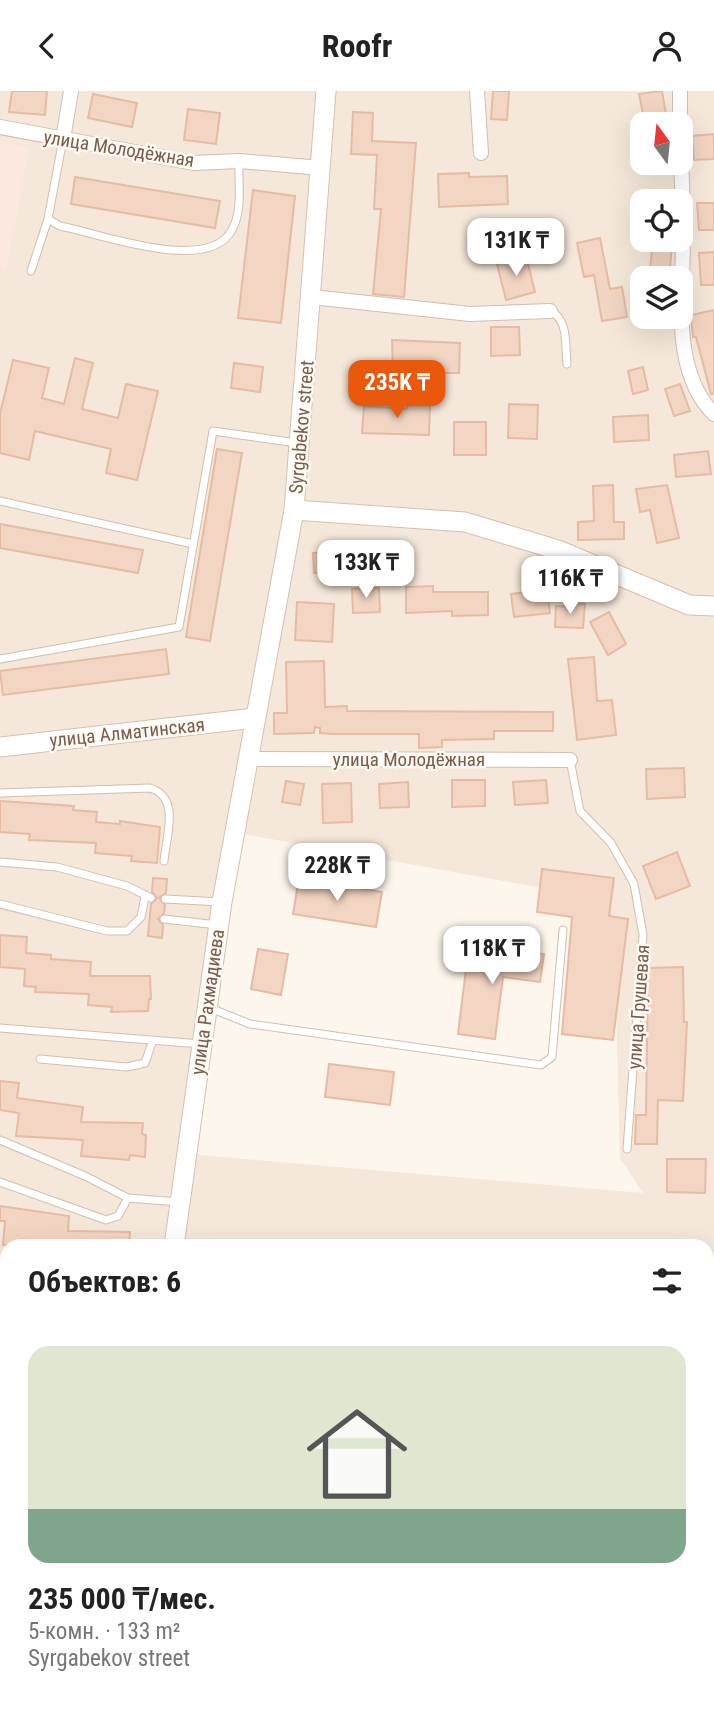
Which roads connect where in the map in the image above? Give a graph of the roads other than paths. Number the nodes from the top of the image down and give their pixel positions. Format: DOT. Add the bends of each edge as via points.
graph roads {
  1 [pos="71,91"];
  2 [pos="326,91"];
  3 [pos="477,91"];
  4 [pos="680,91"];
  5 [pos="680,112"];
  6 [pos="0,127"];
  7 [pos="63,139"];
  8 [pos="481,153"];
  9 [pos="239,161"];
  10 [pos="322,168"];
  11 [pos="681,175"];
  12 [pos="48,219"];
  13 [pos="31,271"];
  14 [pos="312,297"];
  15 [pos="550,311"];
  16 [pos="567,364"];
  17 [pos="714,414"];
  18 [pos="299,443"];
  19 [pos="0,501"];
  20 [pos="294,510"];
  21 [pos="193,544"];
  22 [pos="714,607"];
  23 [pos="0,659"];
  24 [pos="255,718"];
  25 [pos="0,747"];
  26 [pos="247,759"];
  27 [pos="570,759"];
  28 [pos="0,793"];
  29 [pos="164,861"];
  30 [pos="0,862"];
  31 [pos="165,899"];
  32 [pos="222,902"];
  33 [pos="0,904"];
  34 [pos="141,917"];
  35 [pos="150,918"];
  36 [pos="164,919"];
  37 [pos="218,925"];
  38 [pos="563,930"];
  39 [pos="206,1006"];
  40 [pos="0,1028"];
  41 [pos="153,1040"];
  42 [pos="201,1044"];
  43 [pos="40,1059"];
  44 [pos="0,1140"];
  45 [pos="627,1149"];
  46 [pos="0,1182"];
  47 [pos="128,1198"];
  48 [pos="180,1202"];
  49 [pos="175,1239"];
  1 -- 7 [label="street"];
  2 -- 10 [label="street, Syrgabekov street"];
  3 -- 8 [label="street"];
  4 -- 5 [label="street"];
  6 -- 7 [label="street, улица Молодёжная"];
  7 -- 9 [label="street, улица Молодёжная" via="194,163"];
  7 -- 12 [label="lane"];
  9 -- 10 [label="street, улица Молодёжная"];
  9 -- 12 [label="lane" via="238,212 232,231 218,245 171,252 60,226"];
  10 -- 14 [label="street, Syrgabekov street"];
  11 -- 17 [label="street" via="681,329 698,391"];
  12 -- 13 [label="lane"];
  14 -- 15 [label="street" via="470,314"];
  14 -- 18 [label="street, Syrgabekov street"];
  15 -- 16 [label="lane" via="563,321"];
  18 -- 20 [label="street, Syrgabekov street"];
  18 -- 21 [label="lane" via="213,431"];
  19 -- 21 [label="lane"];
  20 -- 22 [label="street" via="465,522 558,550 689,605"];
  20 -- 24 [label="street, Syrgabekov street"];
  21 -- 23 [label="lane" via="179,627"];
  24 -- 25 [label="street, улица Алматинская"];
  24 -- 26 [label="street, Syrgabekov street"];
  26 -- 27 [label="street, улица Молодёжная"];
  26 -- 32 [label="street, улица Рахмадиева"];
  27 -- 45 [label="lane, улица Грушевая" via="580,811 611,843 634,884 643,935"];
  28 -- 29 [label="lane" via="158,790 167,797 169,810"];
  30 -- 34 [label="lane" via="57,867 128,886 148,897"];
  31 -- 32 [label="lane"];
  32 -- 37 [label="street, улица Рахмадиева"];
  33 -- 34 [label="lane" via="107,931 127,931"];
  34 -- 35 [label="lane"];
  36 -- 37 [label="lane"];
  37 -- 39 [label="street, улица Рахмадиева"];
  38 -- 39 [label="lane" via="552,1057 541,1065 250,1024"];
  39 -- 42 [label="street, улица Рахмадиева"];
  40 -- 41 [label="lane"];
  41 -- 42 [label="lane"];
  41 -- 43 [label="lane" via="145,1062 127,1067"];
  42 -- 48 [label="street, улица Рахмадиева"];
  44 -- 47 [label="lane"];
  46 -- 47 [label="lane" via="106,1220 118,1216"];
  47 -- 48 [label="lane"];
  48 -- 49 [label="street, улица Рахмадиева"];
}
